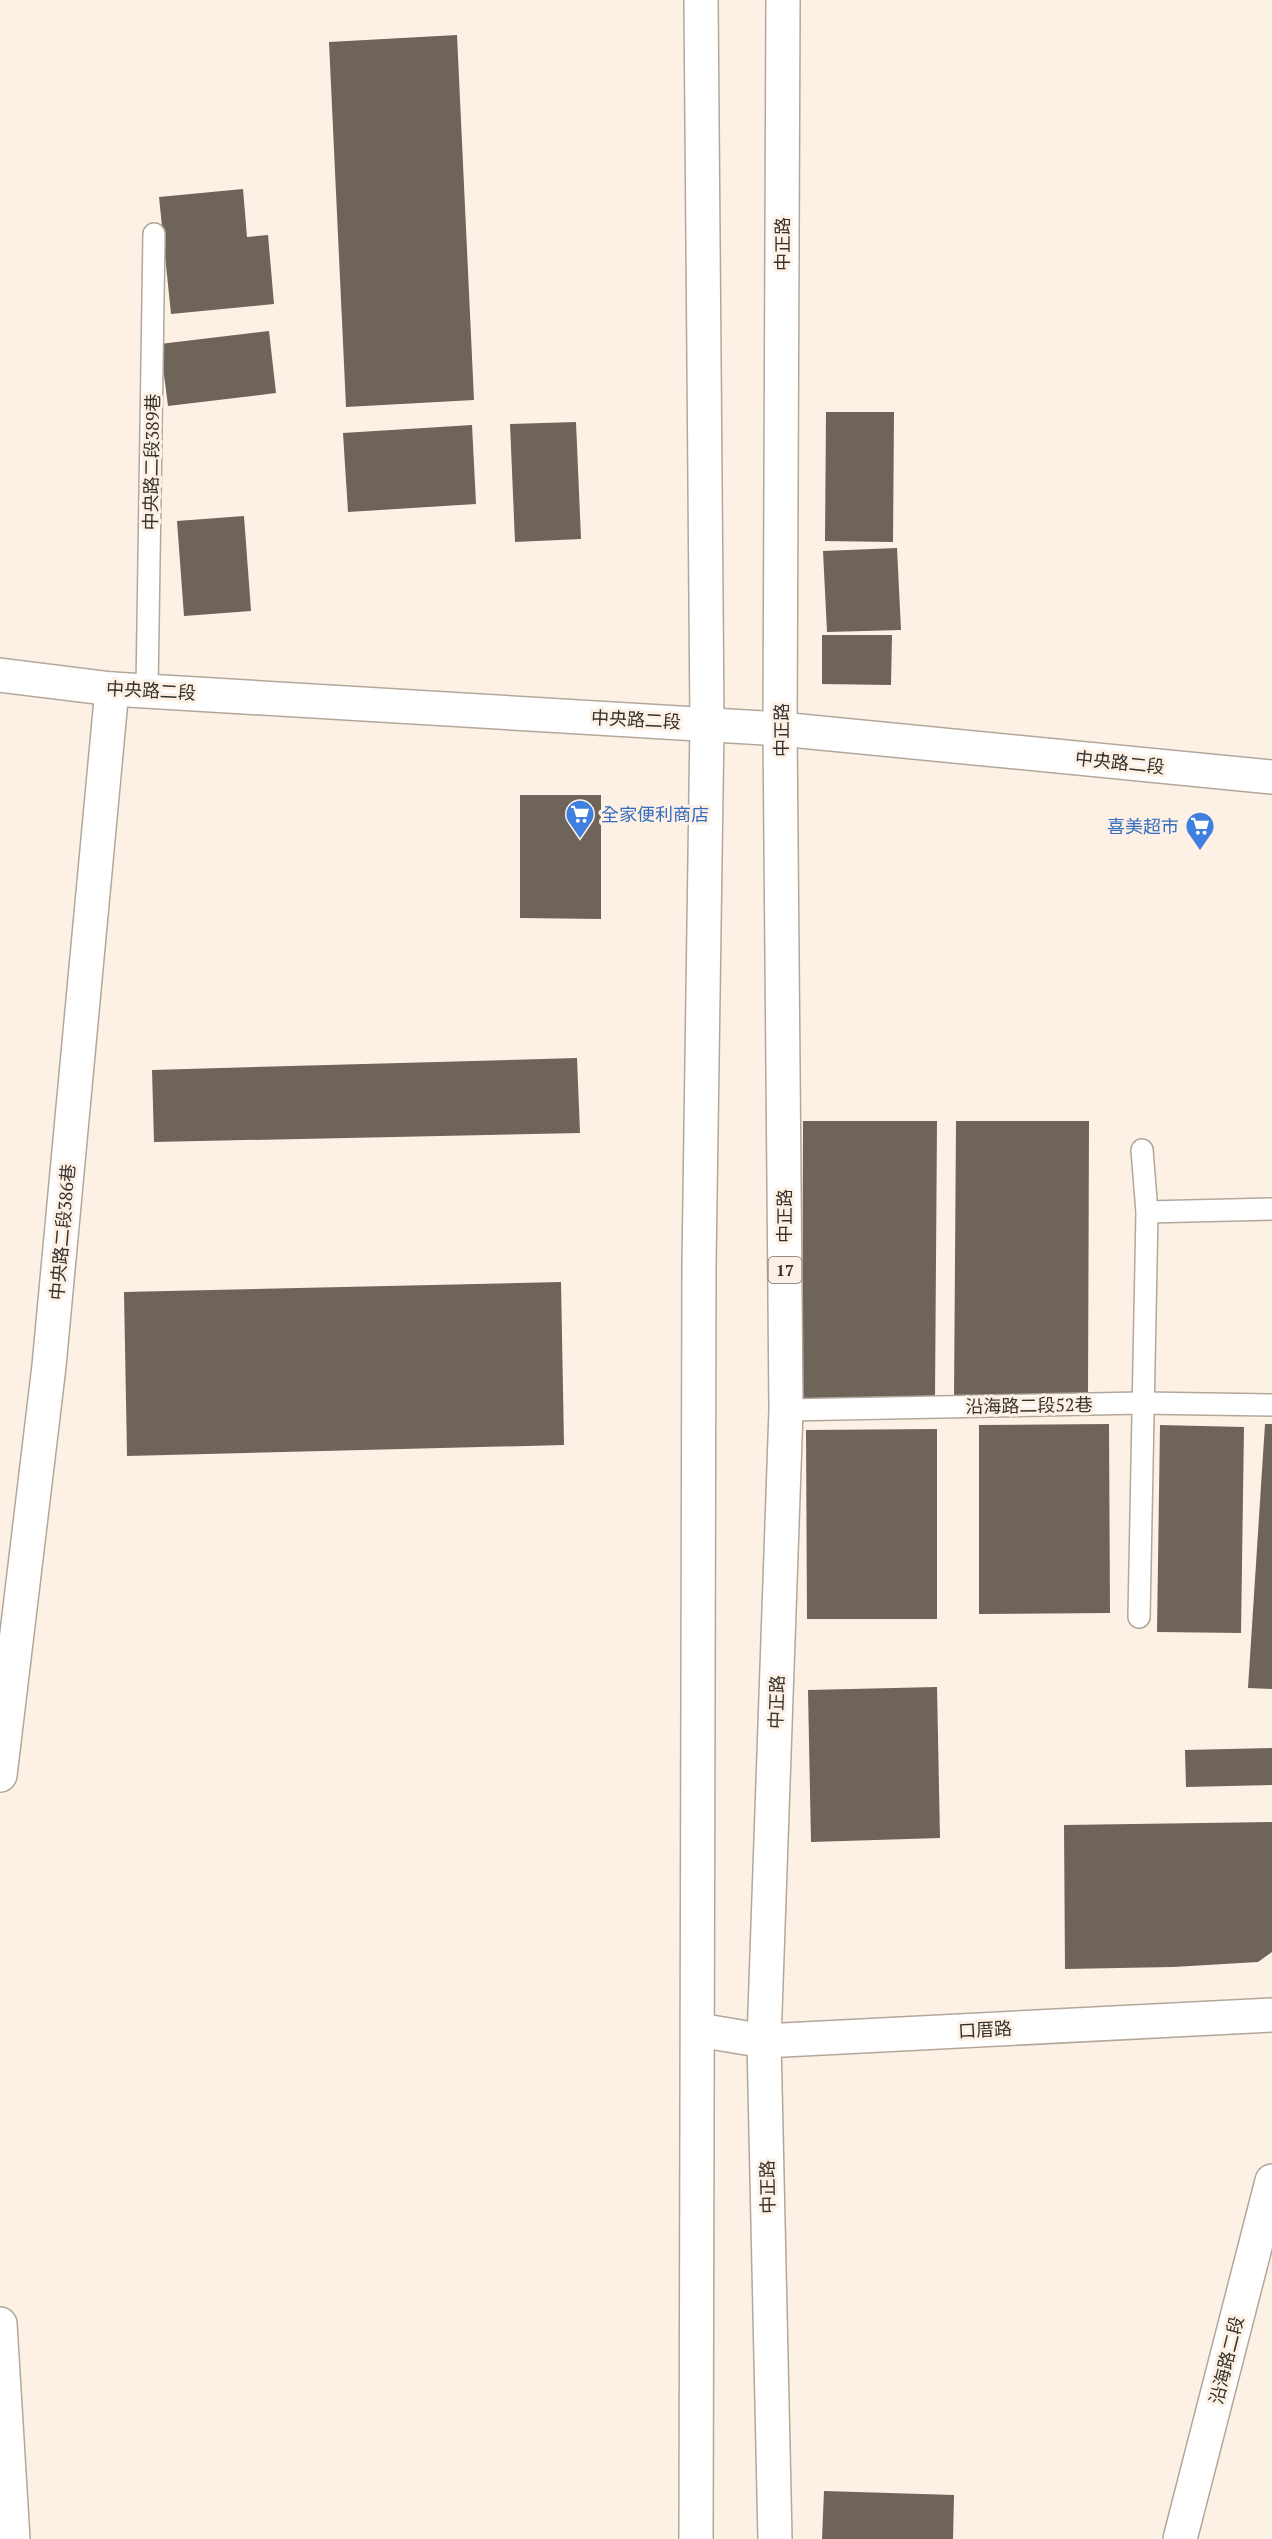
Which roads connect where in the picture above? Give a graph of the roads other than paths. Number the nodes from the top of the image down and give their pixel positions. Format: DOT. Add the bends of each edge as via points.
graph roads {
  1 [pos="701,0"];
  2 [pos="783,0"];
  3 [pos="154,234"];
  4 [pos="0,675"];
  5 [pos="112,689"];
  6 [pos="147,690"];
  7 [pos="706,723"];
  8 [pos="780,729"];
  9 [pos="1272,777"];
  10 [pos="1142,1150"];
  11 [pos="1272,1209"];
  12 [pos="1147,1212"];
  13 [pos="1142,1403"];
  14 [pos="1272,1406"];
  15 [pos="786,1410"];
  16 [pos="1139,1617"];
  17 [pos="0,1775"];
  18 [pos="1272,2015"];
  19 [pos="699,2030"];
  20 [pos="764,2041"];
  21 [pos="1272,2181"];
  22 [pos="0,2324"];
  23 [pos="13,2539"];
  24 [pos="696,2539"];
  25 [pos="776,2539"];
  26 [pos="1180,2539"];
  1 -- 7 [label="main road"];
  2 -- 8 [label="main road, 中正路 / 17"];
  3 -- 6 [label="lane, 中央路二段389巷"];
  4 -- 5 [label="main road, 中央路二段"];
  5 -- 6 [label="main road, 中央路二段"];
  5 -- 17 [label="main road, 中央路二段386巷" via="49,1366"];
  6 -- 7 [label="main road, 中央路二段"];
  7 -- 8 [label="main road, 中央路二段"];
  7 -- 19 [label="main road" via="699,1265"];
  8 -- 9 [label="main road, 中央路二段"];
  8 -- 15 [label="main road, 中正路 / 17"];
  10 -- 12 [label="lane"];
  11 -- 12 [label="lane"];
  12 -- 13 [label="lane"];
  13 -- 14 [label="lane, 沿海路二段52巷"];
  13 -- 15 [label="lane, 沿海路二段52巷"];
  13 -- 16 [label="lane"];
  15 -- 20 [label="main road, 中正路 / 17"];
  18 -- 20 [label="main road, 口厝路"];
  19 -- 20 [label="main road, 口厝路"];
  19 -- 24 [label="main road"];
  20 -- 25 [label="main road, 中正路 / 17"];
  21 -- 26 [label="main road, 沿海路二段"];
  22 -- 23 [label="main road"];
}
